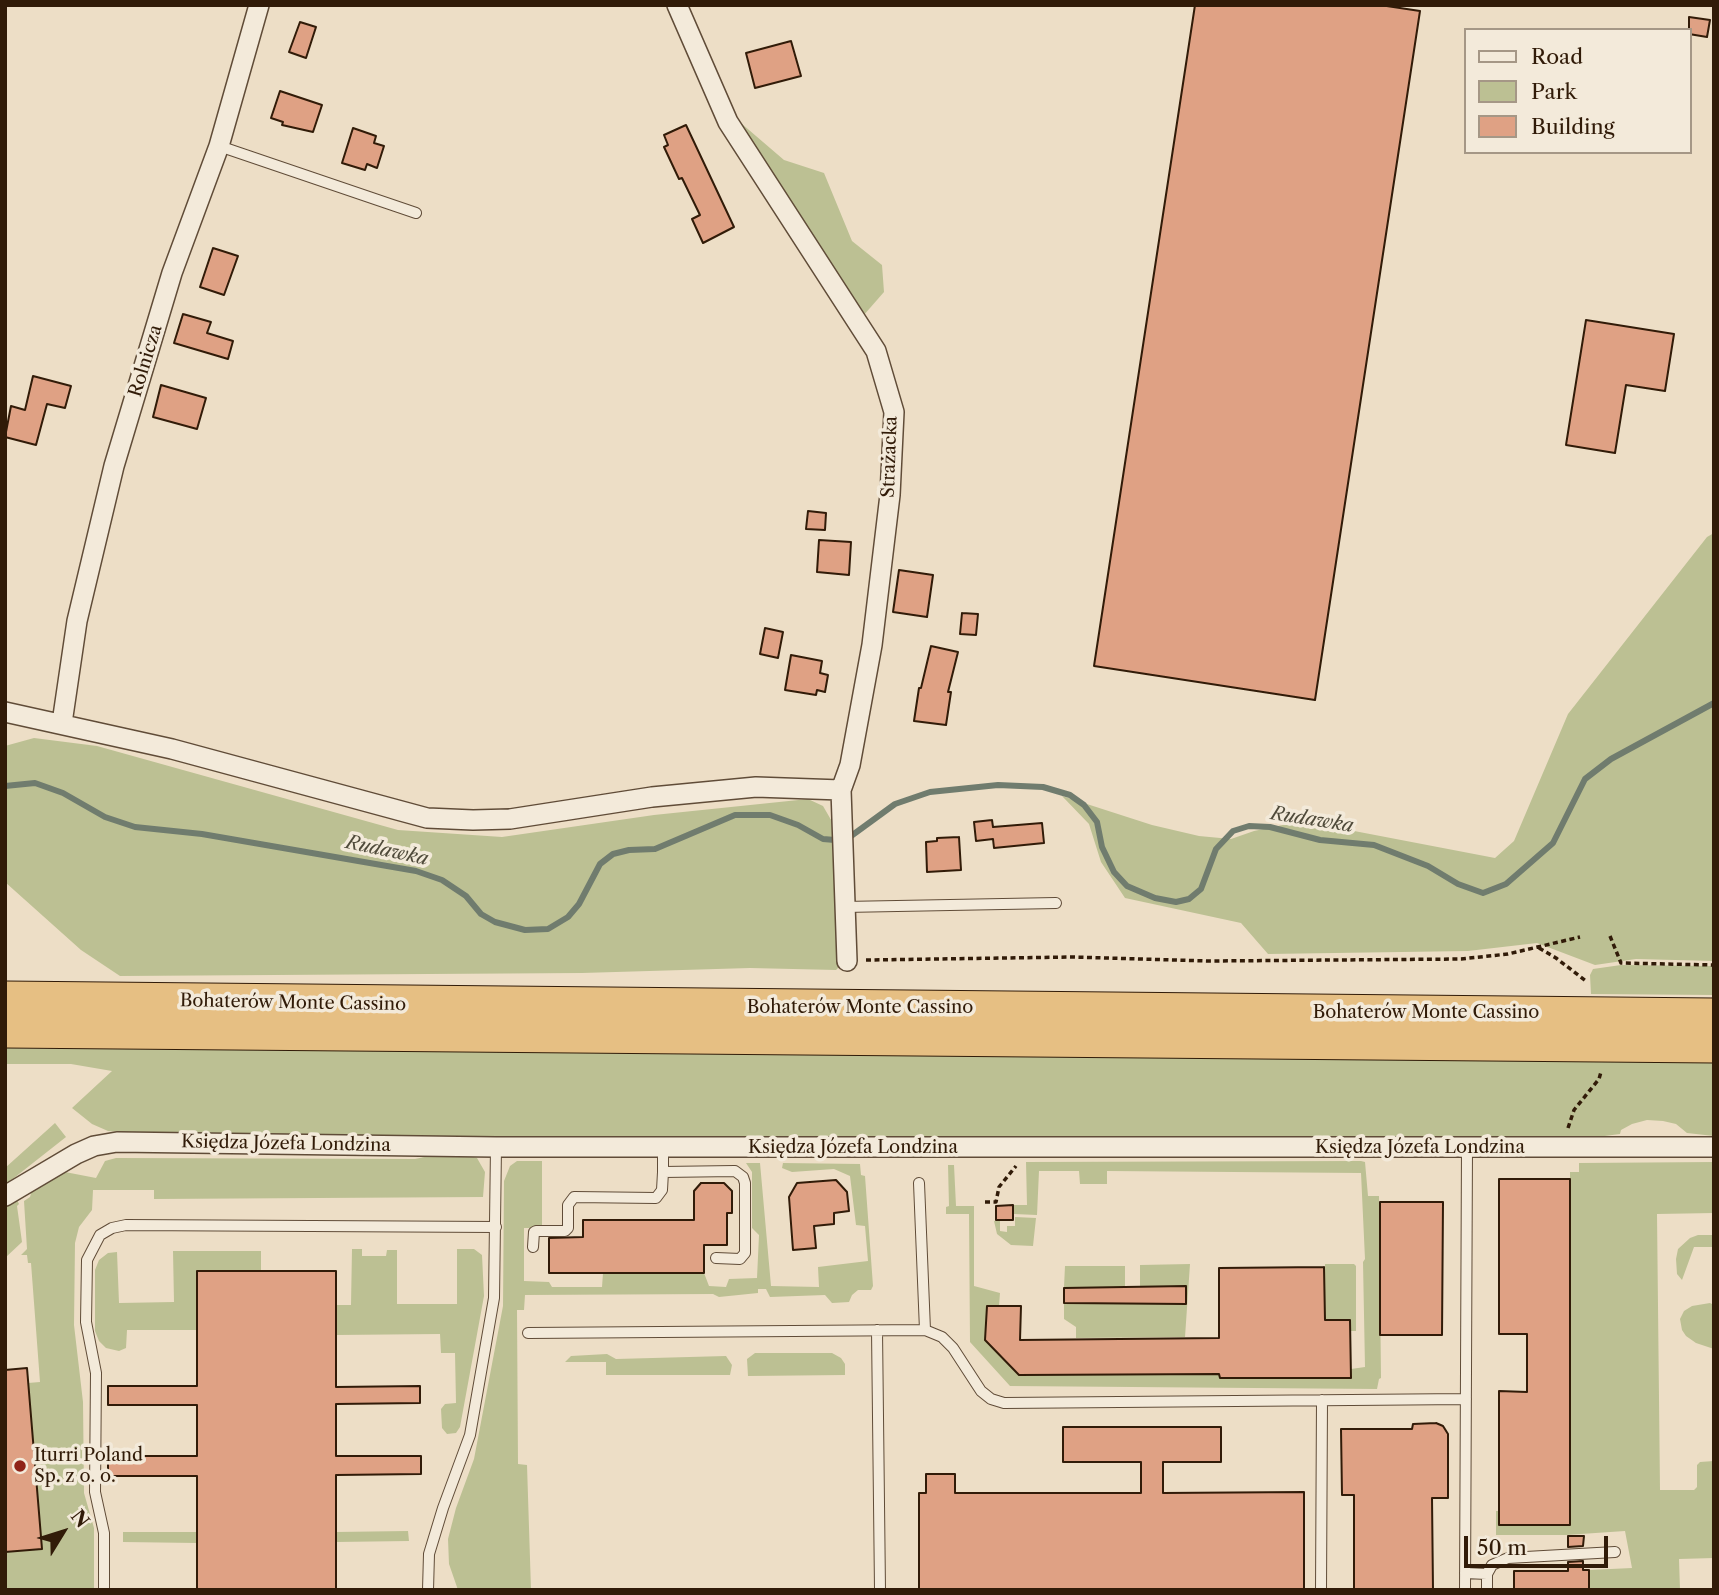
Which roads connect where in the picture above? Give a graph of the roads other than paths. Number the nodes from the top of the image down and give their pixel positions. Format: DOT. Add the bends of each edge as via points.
graph roads {
  1 [pos="259,5"];
  2 [pos="677,5"];
  3 [pos="219,146"];
  4 [pos="416,213"];
  5 [pos="5,712"];
  6 [pos="62,723"];
  7 [pos="841,790"];
  8 [pos="1056,903"];
  9 [pos="843,907"];
  10 [pos="847,961"];
  11 [pos="5,1000"];
  12 [pos="1714,1017"];
  13 [pos="5,1029"];
  14 [pos="1714,1044"];
  15 [pos="496,1147"];
  16 [pos="663,1147"];
  17 [pos="1714,1147"];
  18 [pos="1467,1148"];
  19 [pos="663,1172"];
  20 [pos="919,1183"];
  21 [pos="5,1196"];
  22 [pos="496,1227"];
  23 [pos="533,1247"];
  24 [pos="716,1258"];
  25 [pos="877,1330"];
  26 [pos="925,1330"];
  27 [pos="528,1333"];
  28 [pos="1466,1399"];
  29 [pos="1322,1400"];
  30 [pos="1615,1552"];
  31 [pos="1465,1573"];
  32 [pos="1487,1574"];
  33 [pos="104,1590"];
  34 [pos="428,1590"];
  35 [pos="880,1590"];
  36 [pos="1321,1590"];
  37 [pos="1465,1590"];
  38 [pos="1487,1590"];
  1 -- 3 [label="street, Rolnicza"];
  2 -- 7 [label="street, Strażacka" via="728,122 876,351 894,412 890,495 872,645 850,765"];
  3 -- 4 [label="lane"];
  3 -- 6 [label="street, Rolnicza" via="172,273 114,466 77,621"];
  5 -- 6 [label="street"];
  6 -- 7 [label="street" via="427,818 510,819 756,787"];
  7 -- 9 [label="street, Strażacka"];
  8 -- 9 [label="lane"];
  9 -- 10 [label="street, Strażacka"];
  11 -- 12 [label="highway, Bohaterów Monte Cassino"];
  13 -- 14 [label="highway, Bohaterów Monte Cassino"];
  15 -- 16 [label="street, Księdza Józefa Londzina"];
  15 -- 21 [label="street, Księdza Józefa Londzina" via="117,1142 76,1154"];
  15 -- 22 [label="lane"];
  16 -- 18 [label="street, Księdza Józefa Londzina"];
  16 -- 19 [label="lane"];
  17 -- 18 [label="street, Księdza Józefa Londzina"];
  18 -- 28 [label="lane"];
  19 -- 23 [label="lane" via="662,1190 656,1198 573,1197 568,1205 568,1228 534,1232"];
  19 -- 24 [label="lane" via="735,1171 743,1177 746,1253 740,1259"];
  20 -- 26 [label="lane"];
  22 -- 33 [label="lane" via="126,1225 100,1235 87,1260 86,1311 96,1373 95,1492 104,1533"];
  22 -- 34 [label="lane" via="494,1298 470,1435 429,1553"];
  25 -- 26 [label="lane"];
  25 -- 27 [label="lane"];
  25 -- 35 [label="lane"];
  26 -- 29 [label="lane" via="953,1348 981,1391 1004,1403"];
  28 -- 29 [label="lane"];
  28 -- 31 [label="lane"];
  29 -- 36 [label="lane"];
  30 -- 32 [label="lane" via="1508,1559 1492,1565"];
  31 -- 32 [label="lane"];
  31 -- 37 [label="lane"];
  32 -- 38 [label="lane"];
}
